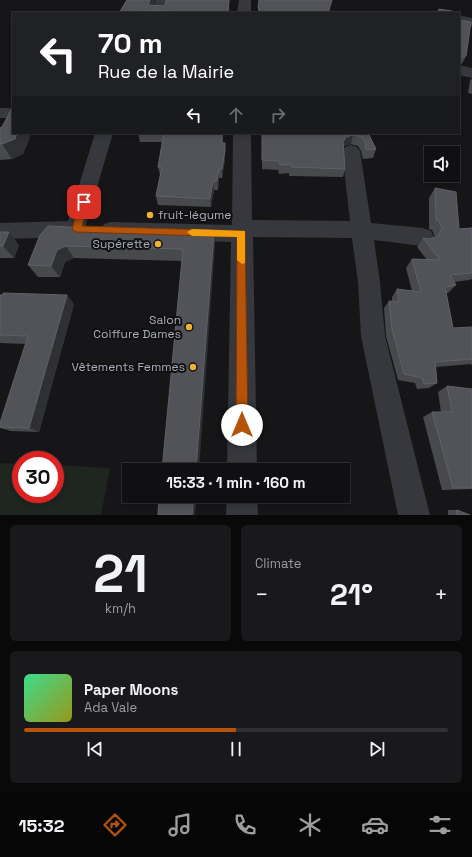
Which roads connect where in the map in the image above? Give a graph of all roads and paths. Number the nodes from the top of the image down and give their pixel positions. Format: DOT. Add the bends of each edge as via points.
graph roads {
  1 [pos="162,0"];
  2 [pos="245,0"];
  3 [pos="158,12"];
  4 [pos="244,12"];
  5 [pos="460,19"];
  6 [pos="472,22"];
  7 [pos="460,70"];
  8 [pos="472,73"];
  9 [pos="12,112"];
  10 [pos="0,113"];
  11 [pos="104,134"];
  12 [pos="242,134"];
  13 [pos="351,151"];
  14 [pos="76,229"];
  15 [pos="362,230"];
  16 [pos="0,231"];
  17 [pos="242,231"];
  18 [pos="423,237"];
  19 [pos="242,463"];
  20 [pos="242,503"];
  21 [pos="242,515"];
  22 [pos="414,515"];
  1 -- 3 [label="street"];
  2 -- 4 [label="street"];
  5 -- 6 [label="street"];
  7 -- 8 [label="street"];
  9 -- 10 [label="street"];
  11 -- 14 [label="street"];
  12 -- 17 [label="street"];
  13 -- 15 [label="street"];
  14 -- 16 [label="street"];
  14 -- 17 [label="street"];
  15 -- 17 [label="street"];
  15 -- 18 [label="street"];
  15 -- 22 [label="street" via="373,336"];
  17 -- 19 [label="street"];
  20 -- 21 [label="street"];
}
